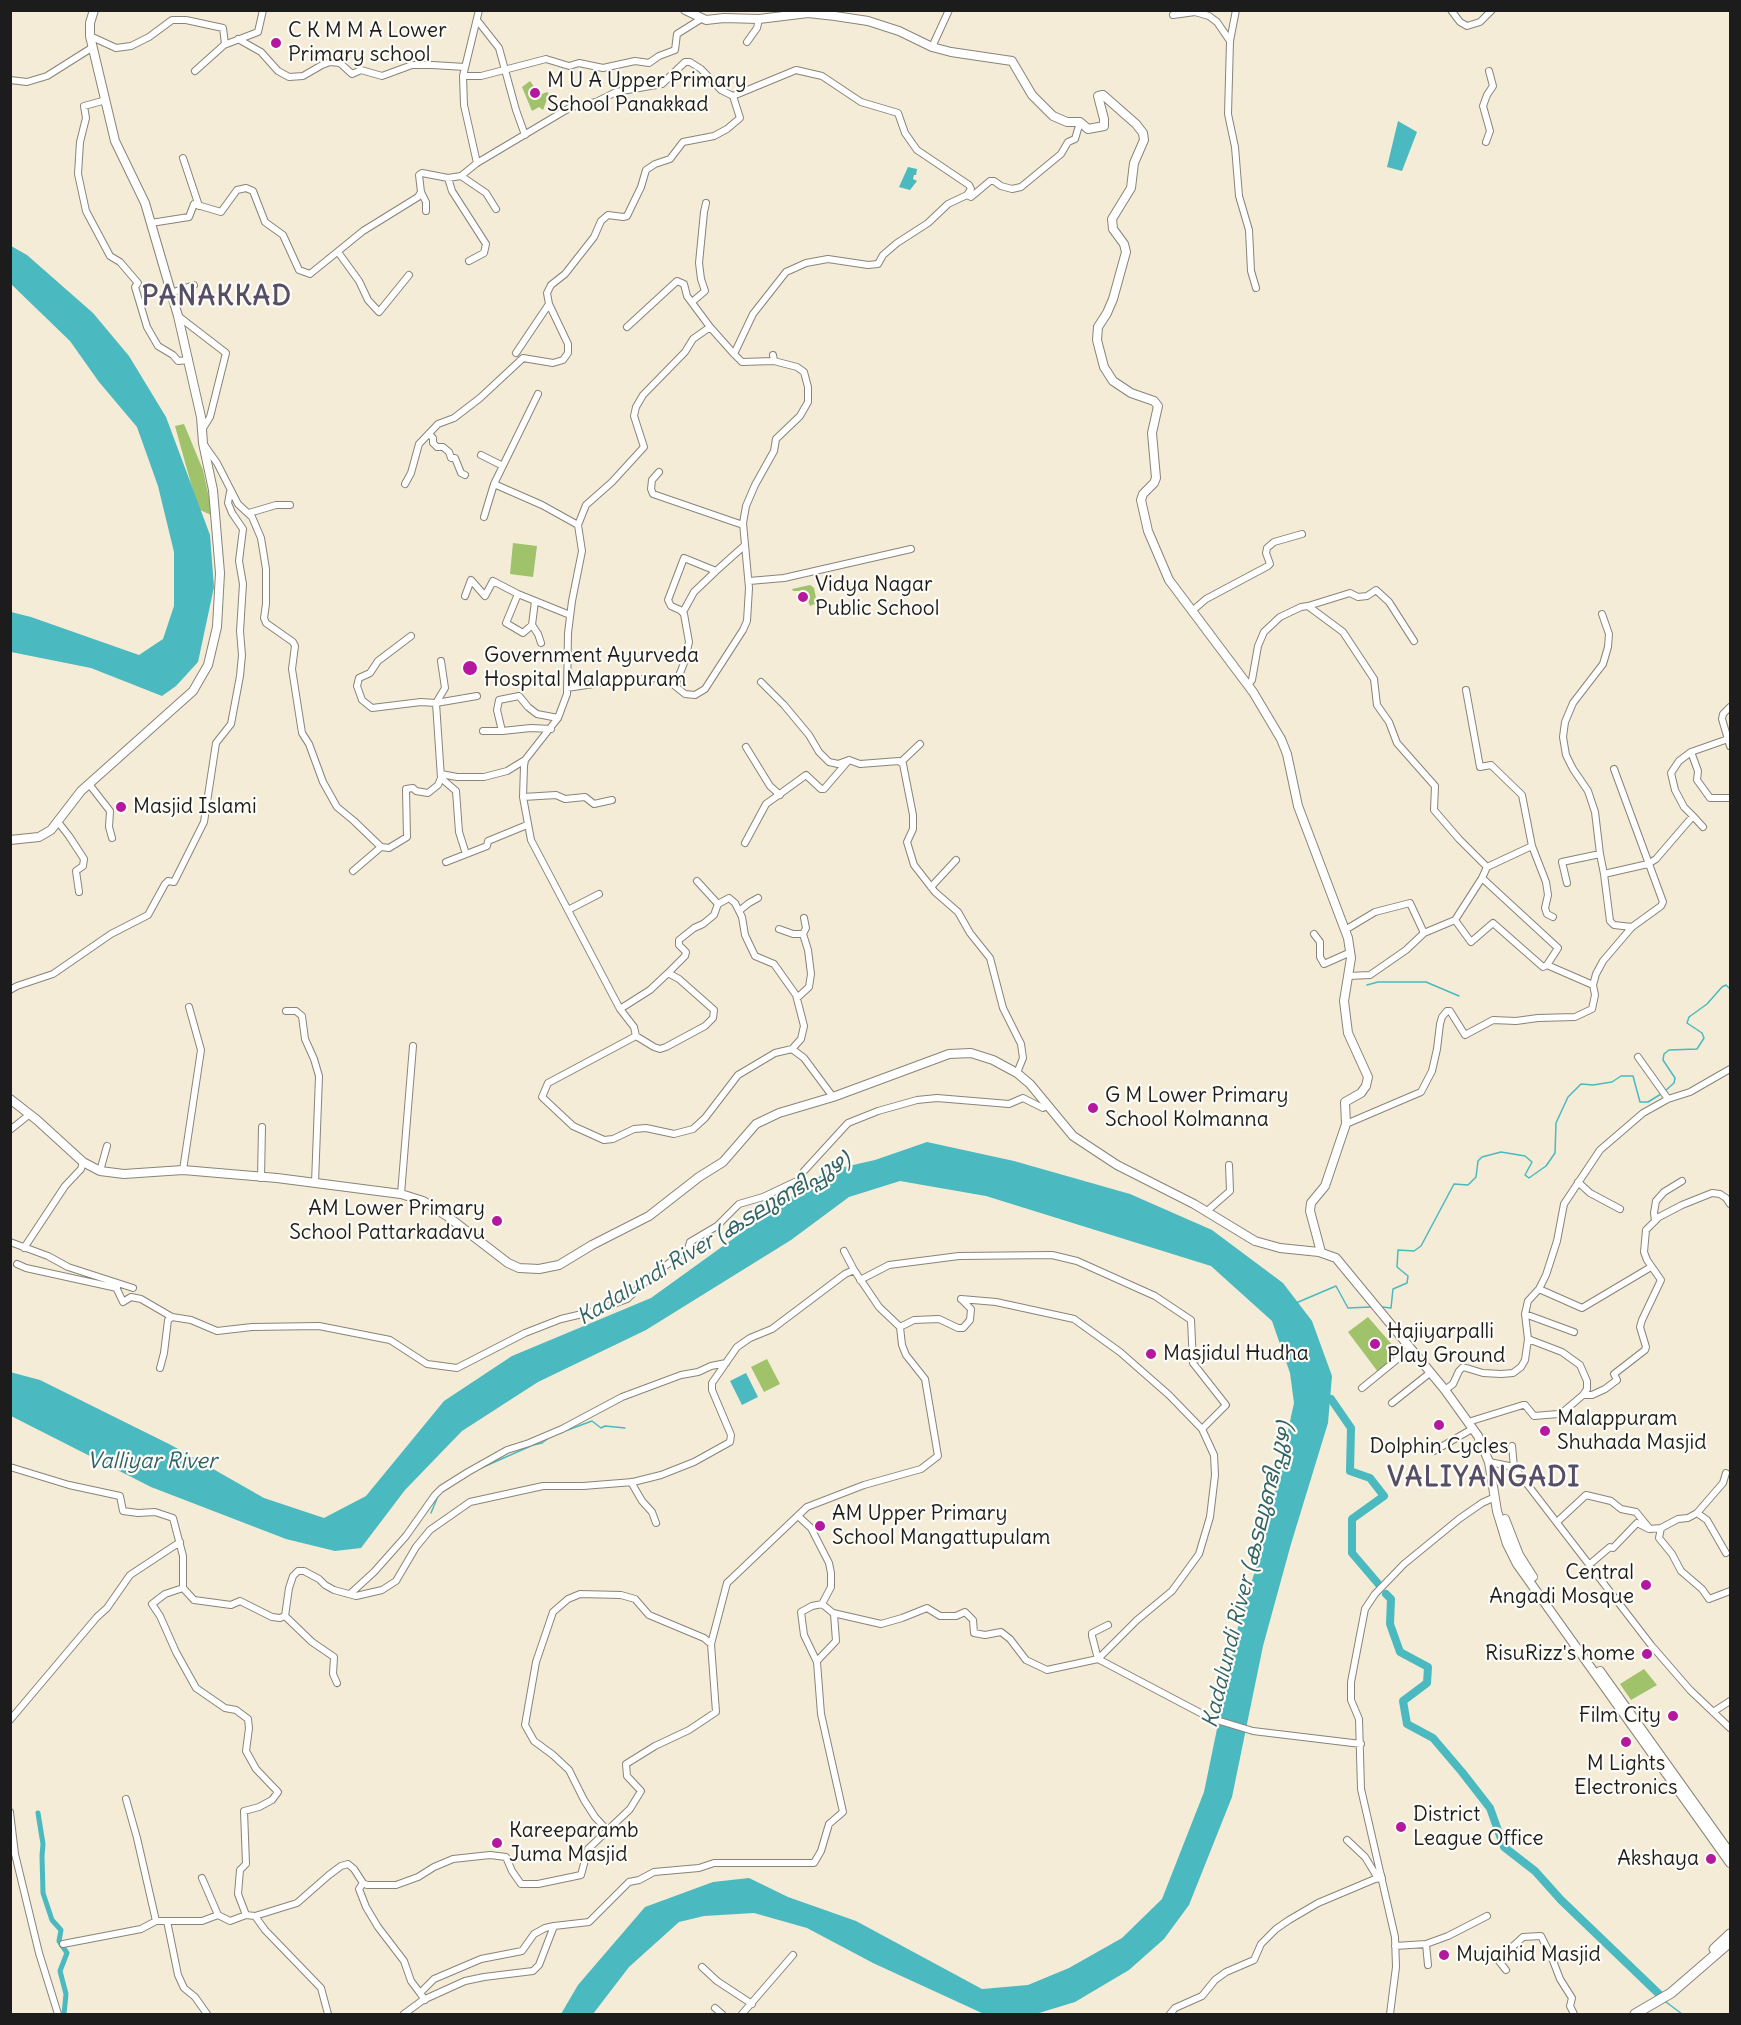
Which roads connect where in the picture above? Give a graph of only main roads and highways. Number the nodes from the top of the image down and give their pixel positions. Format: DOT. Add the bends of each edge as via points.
graph roads {
  1 [pos="685,10"];
  2 [pos="94,11"];
  3 [pos="785,13"];
  4 [pos="12,838"];
  5 [pos="10,1099"];
  6 [pos="1321,1252"];
  7 [pos="1495,1497"];
  8 [pos="1731,1853"];
  9 [pos="1731,1863"];
  10 [pos="1731,1934"];
  11 [pos="1731,1942"];
  12 [pos="1671,1993"];
  13 [pos="1635,2014"];
  1 -- 3 [label="main road" via="701,20 759,19"];
  2 -- 4 [label="main road" via="90,36 115,141 145,203 178,316 201,417 213,490 220,573 217,627 208,665 193,691 81,791 51,830 39,837"];
  3 -- 6 [label="main road" via="868,21 951,52 1012,61 1032,95 1053,116 1080,122 1088,129 1104,126 1098,96 1103,95 1144,136 1134,163 1130,192 1112,219 1126,252 1096,340 1113,381 1158,406 1152,433 1156,478 1141,496 1148,531 1176,590 1248,685 1285,749 1298,806 1345,930 1351,964 1344,1001 1348,1033 1368,1077 1361,1093 1346,1102 1346,1124 1325,1186 1311,1203"];
  5 -- 6 [label="main road" via="83,1162 100,1171 124,1174 183,1170 401,1194 431,1206 513,1266 539,1269 559,1265 648,1216 723,1162 756,1124 949,1054 971,1053 1017,1073 1073,1136 1118,1165 1255,1241"];
  6 -- 7 [label="main road" via="1336,1258 1445,1390 1483,1447"];
  7 -- 8 [label="main road" via="1529,1571"];
  7 -- 9 [label="main road" via="1507,1544 1517,1564"];
  10 -- 12 [label="highway"];
  11 -- 12 [label="highway"];
  12 -- 13 [label="highway"];
}
